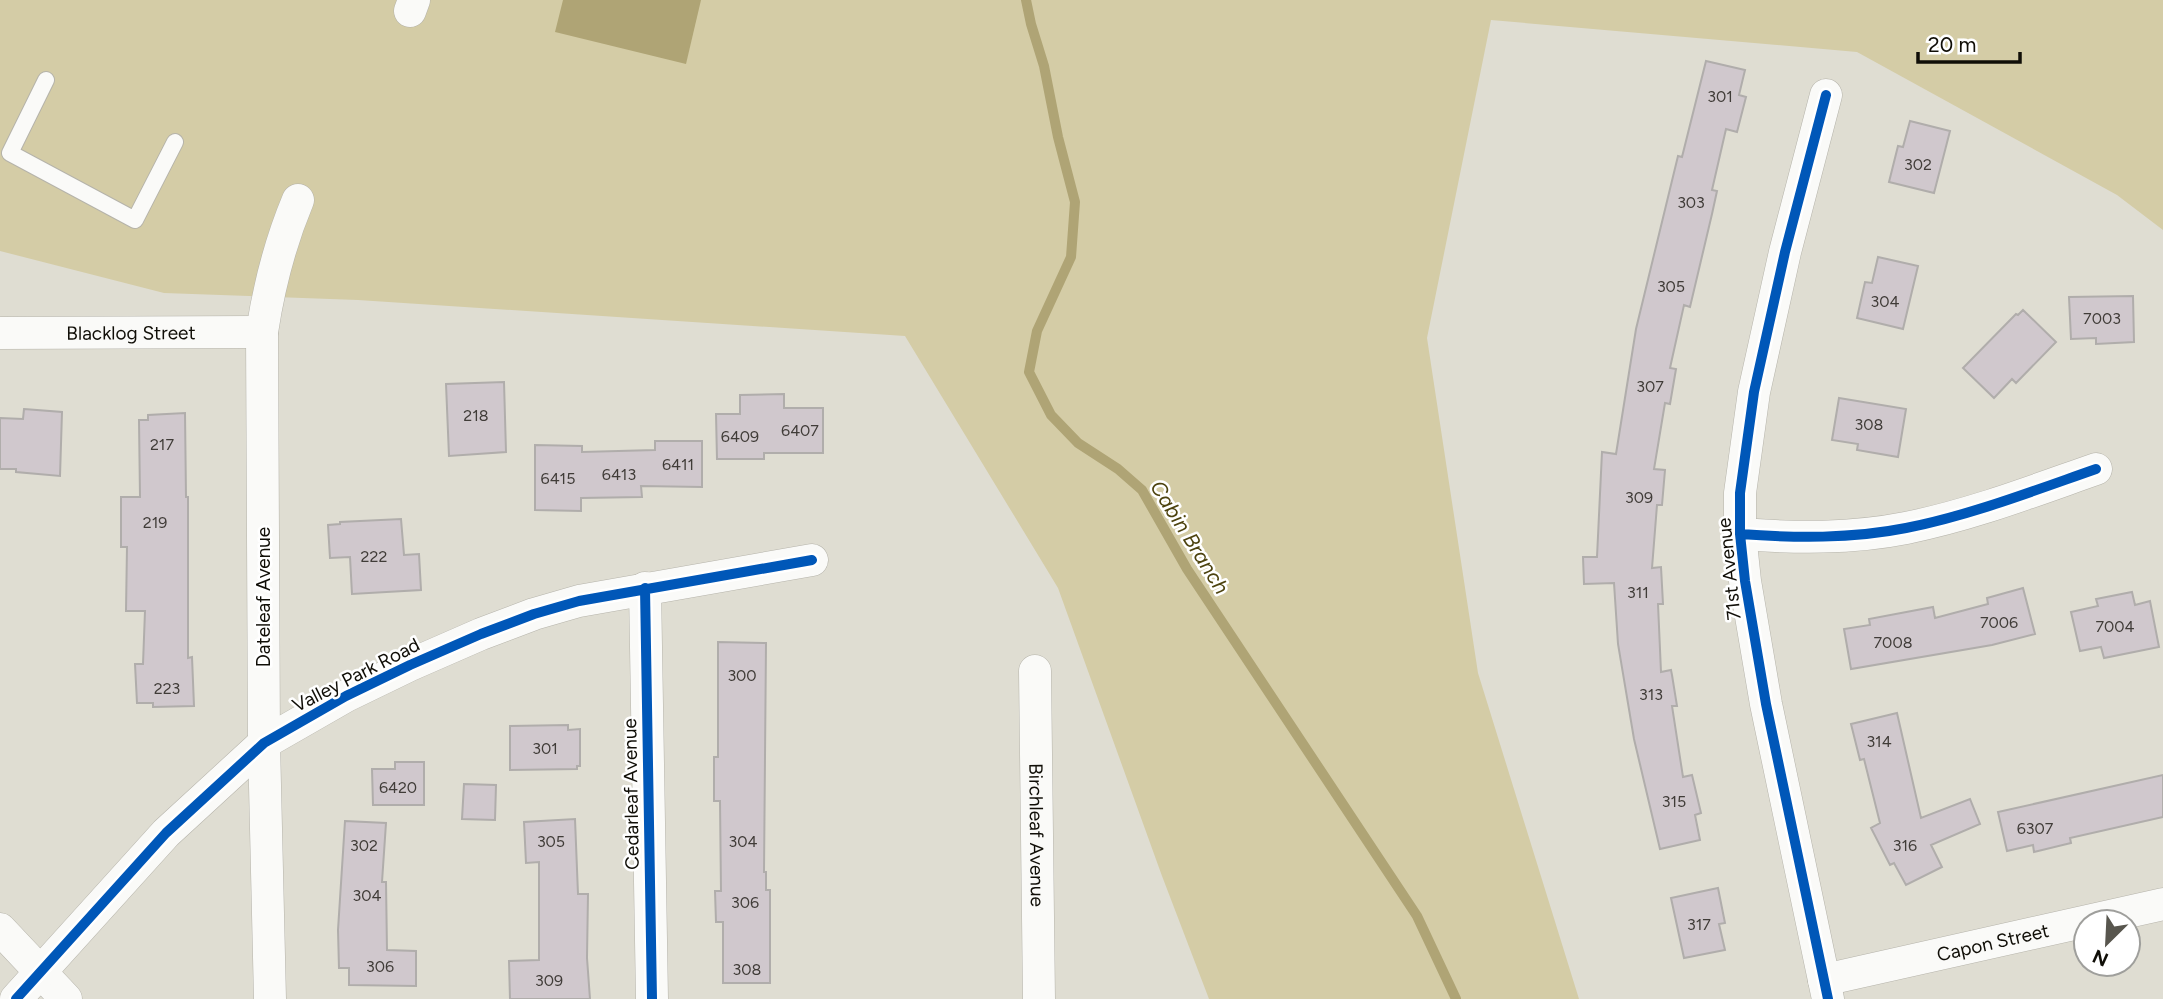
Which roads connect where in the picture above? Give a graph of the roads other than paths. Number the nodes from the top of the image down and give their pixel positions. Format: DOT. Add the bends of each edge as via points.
graph roads {
  1 [pos="46,80"];
  2 [pos="1826,95"];
  3 [pos="175,142"];
  4 [pos="298,200"];
  5 [pos="262,332"];
  6 [pos="0,333"];
  7 [pos="2096,469"];
  8 [pos="1740,534"];
  9 [pos="812,560"];
  10 [pos="645,588"];
  11 [pos="1035,671"];
  12 [pos="264,743"];
  13 [pos="2163,904"];
  14 [pos="0,929"];
  15 [pos="39,971"];
  16 [pos="1826,989"];
  17 [pos="16,999"];
  18 [pos="66,999"];
  19 [pos="270,999"];
  20 [pos="652,999"];
  21 [pos="1040,999"];
  1 -- 3 [label="lane" via="10,153 135,220"];
  2 -- 8 [label="street, 71st Avenue" via="1754,392 1740,493"];
  4 -- 5 [label="street, Dateleaf Avenue" via="277,258"];
  5 -- 6 [label="street, Blacklog Street"];
  5 -- 12 [label="street, Dateleaf Avenue"];
  7 -- 8 [label="street" via="2001,503 1904,528 1796,538"];
  8 -- 16 [label="street, 71st Avenue" via="1766,704"];
  9 -- 10 [label="street, Valley Park Road"];
  10 -- 12 [label="street, Valley Park Road" via="579,601 481,634 356,691"];
  10 -- 20 [label="street, Cedarleaf Avenue"];
  11 -- 21 [label="street, Birchleaf Avenue"];
  12 -- 15 [label="street, Valley Park Road" via="166,833"];
  12 -- 19 [label="street, Dateleaf Avenue"];
  13 -- 16 [label="street, Capon Street"];
  14 -- 15 [label="street"];
  15 -- 17 [label="street, Valley Park Road"];
  15 -- 18 [label="street"];
}
